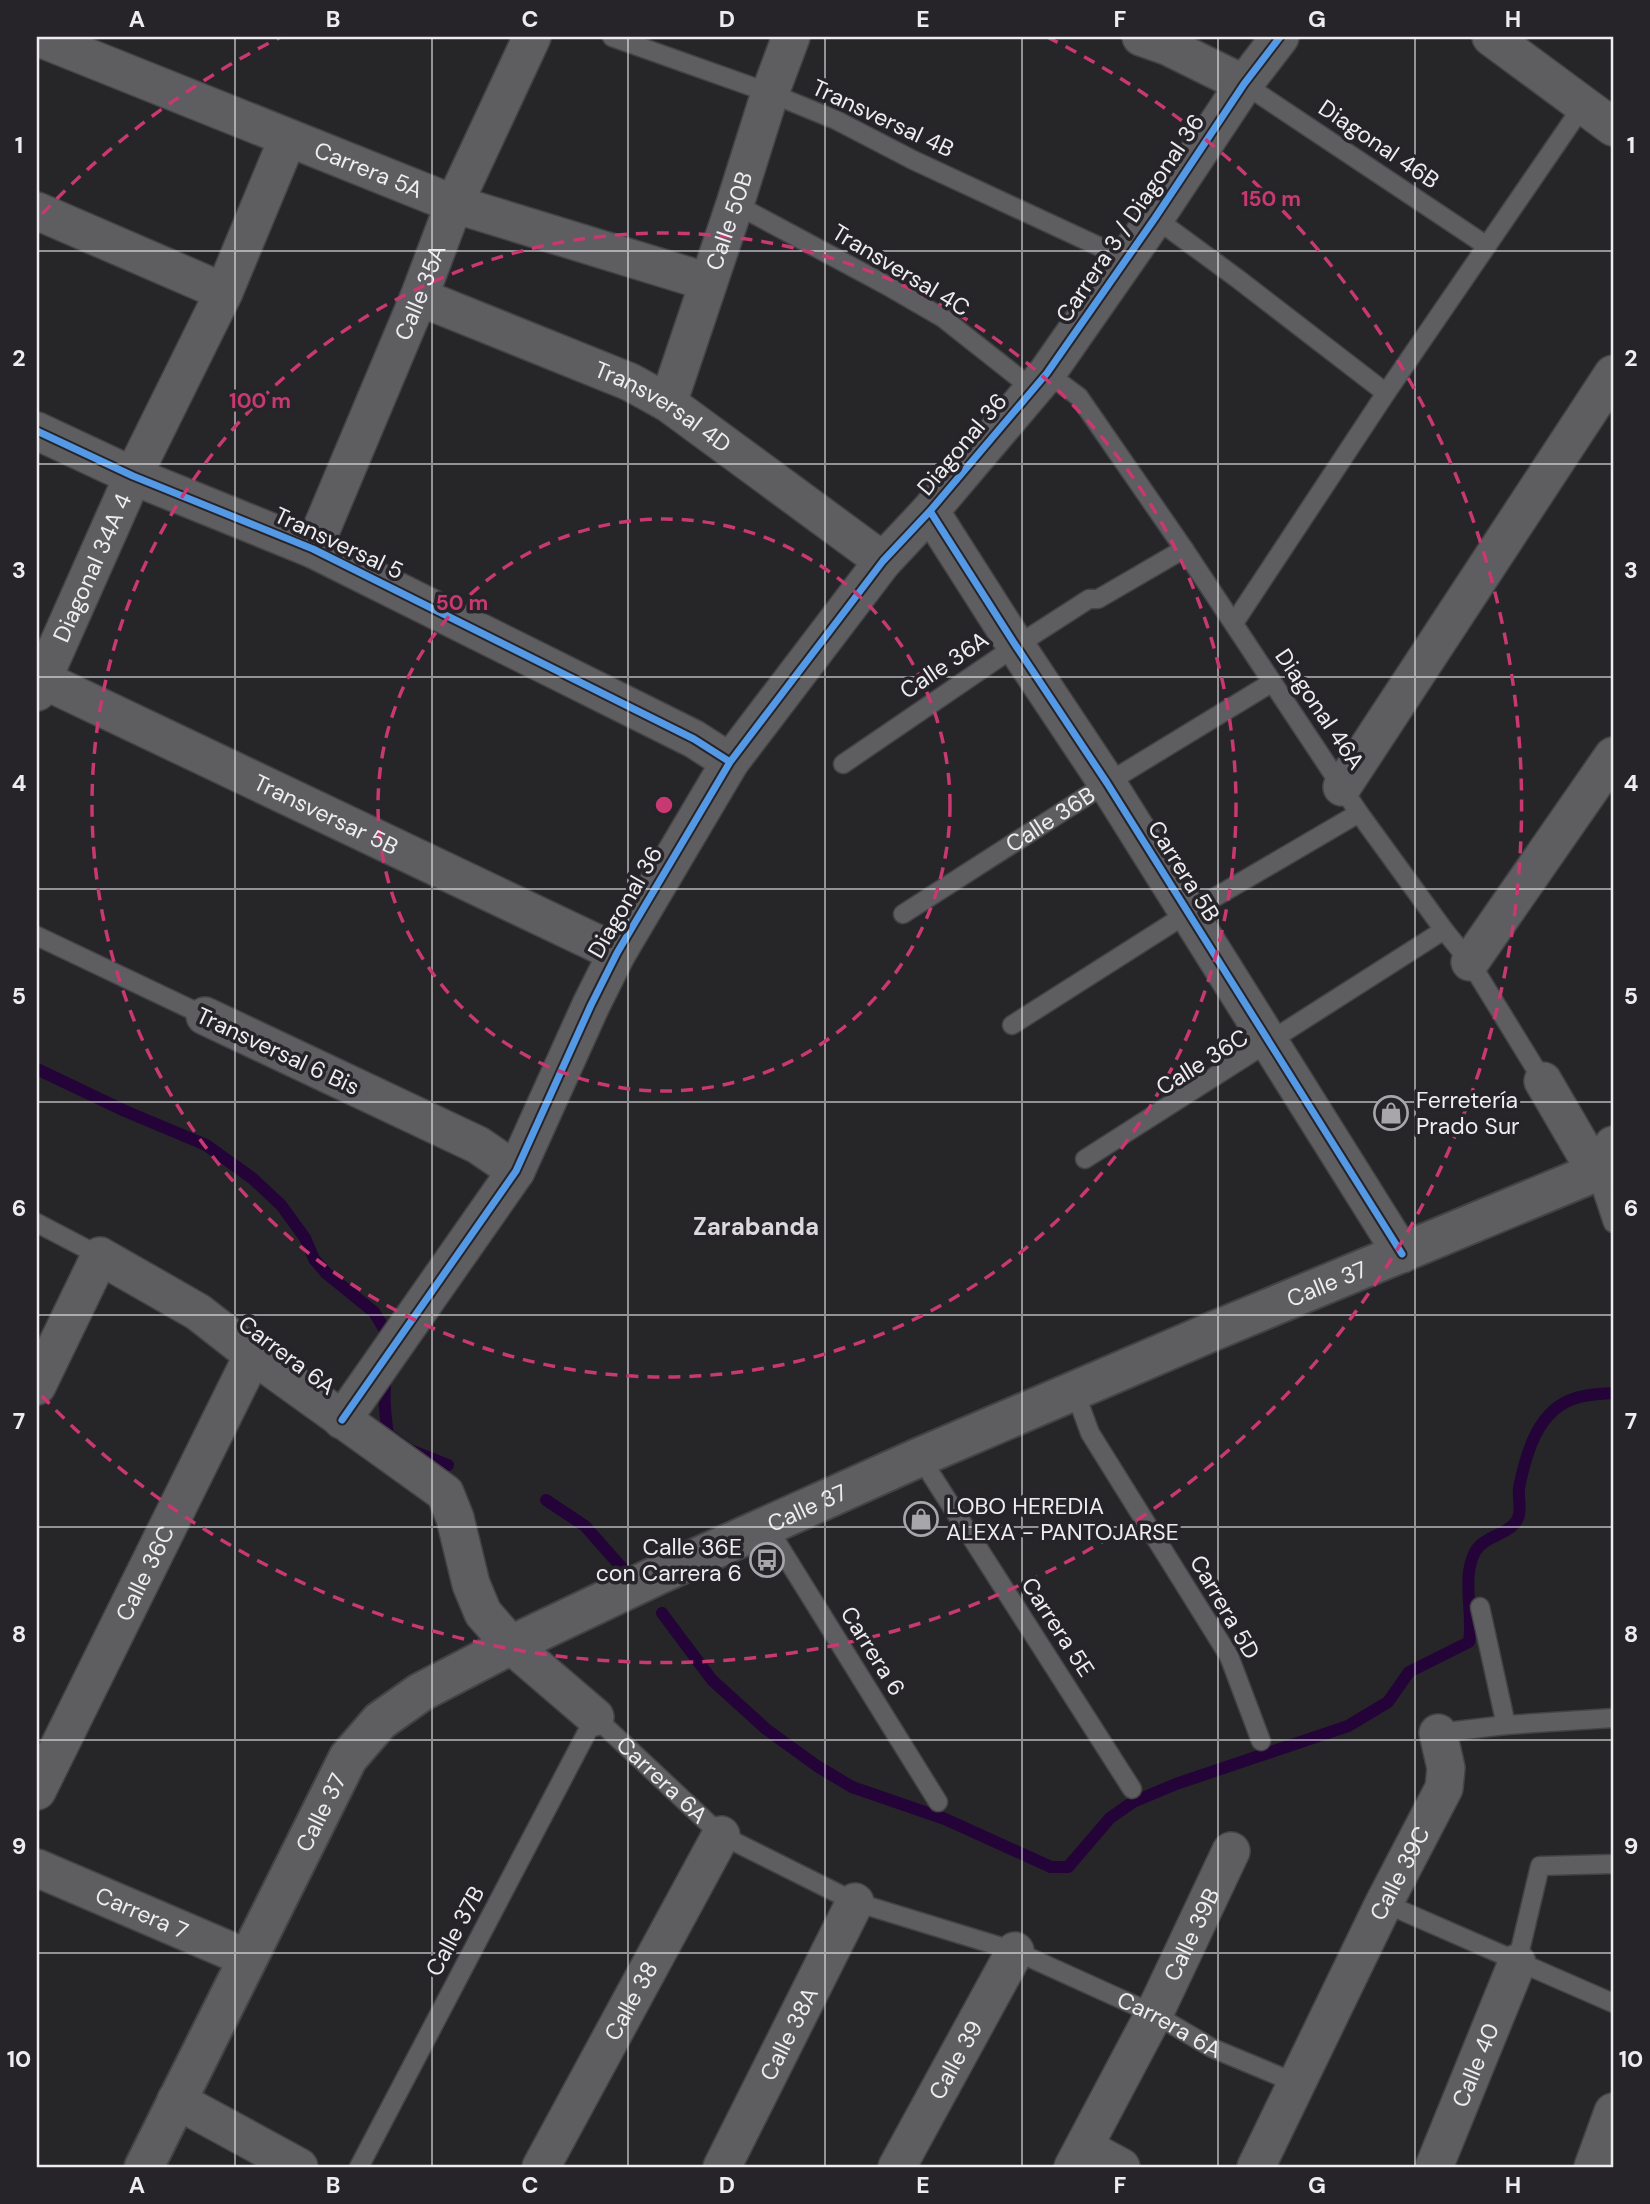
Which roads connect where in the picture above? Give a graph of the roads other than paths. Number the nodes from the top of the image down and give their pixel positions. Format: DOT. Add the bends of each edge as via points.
graph roads {
  1 [pos="37,37"];
  2 [pos="532,37"];
  3 [pos="612,37"];
  4 [pos="792,37"];
  5 [pos="1141,37"];
  6 [pos="1280,37"];
  7 [pos="1491,37"];
  8 [pos="1244,84"];
  9 [pos="770,93"];
  10 [pos="1584,104"];
  11 [pos="1613,127"];
  12 [pos="288,138"];
  13 [pos="454,204"];
  14 [pos="735,204"];
  15 [pos="37,211"];
  16 [pos="1155,218"];
  17 [pos="1487,246"];
  18 [pos="1126,260"];
  19 [pos="708,282"];
  20 [pos="224,292"];
  21 [pos="419,298"];
  22 [pos="1613,374"];
  23 [pos="1040,381"];
  24 [pos="1386,393"];
  25 [pos="668,403"];
  26 [pos="37,431"];
  27 [pos="133,476"];
  28 [pos="930,511"];
  29 [pos="313,549"];
  30 [pos="1184,549"];
  31 [pos="883,561"];
  32 [pos="1234,622"];
  33 [pos="1016,646"];
  34 [pos="39,683"];
  35 [pos="1271,683"];
  36 [pos="1613,755"];
  37 [pos="730,762"];
  38 [pos="843,764"];
  39 [pos="1107,783"];
  40 [pos="1350,800"];
  41 [pos="1188,913"];
  42 [pos="902,914"];
  43 [pos="1444,930"];
  44 [pos="37,936"];
  45 [pos="617,953"];
  46 [pos="1470,962"];
  47 [pos="205,1016"];
  48 [pos="1012,1025"];
  49 [pos="1269,1042"];
  50 [pos="1543,1081"];
  51 [pos="1085,1159"];
  52 [pos="1608,1161"];
  53 [pos="516,1171"];
  54 [pos="37,1223"];
  55 [pos="1613,1223"];
  56 [pos="1402,1254"];
  57 [pos="100,1256"];
  58 [pos="253,1355"];
  59 [pos="37,1386"];
  60 [pos="1075,1392"];
  61 [pos="342,1420"];
  62 [pos="920,1457"];
  63 [pos="766,1525"];
  64 [pos="1480,1607"];
  65 [pos="511,1645"];
  66 [pos="595,1717"];
  67 [pos="1613,1718"];
  68 [pos="1507,1724"];
  69 [pos="1438,1734"];
  70 [pos="1261,1741"];
  71 [pos="1132,1789"];
  72 [pos="37,1791"];
  73 [pos="938,1802"];
  74 [pos="721,1835"];
  75 [pos="1231,1851"];
  76 [pos="1613,1864"];
  77 [pos="37,1868"];
  78 [pos="855,1902"];
  79 [pos="1384,1903"];
  80 [pos="1015,1951"];
  81 [pos="247,1958"];
  82 [pos="1517,1963"];
  83 [pos="1613,2003"];
  84 [pos="1154,2014"];
  85 [pos="1296,2083"];
  86 [pos="176,2100"];
  87 [pos="1613,2112"];
  88 [pos="1078,2157"];
  89 [pos="144,2167"];
  90 [pos="299,2167"];
  91 [pos="359,2167"];
  92 [pos="541,2167"];
  93 [pos="722,2167"];
  94 [pos="897,2167"];
  95 [pos="1121,2167"];
  96 [pos="1256,2167"];
  97 [pos="1434,2167"];
  98 [pos="1593,2167"];
  1 -- 12 [label="street, Carrera 5A"];
  2 -- 13 [label="street, Calle 35A"];
  3 -- 9 [label="lane, Transversal 4B"];
  4 -- 9 [label="street, Calle 50B"];
  5 -- 8 [label="street"];
  6 -- 8 [label="street, Carrera 3 / Diagonal 36"];
  7 -- 10 [label="street"];
  8 -- 16 [label="street, Carrera 3 / Diagonal 36"];
  8 -- 17 [label="lane, Diagonal 46B"];
  9 -- 14 [label="street, Calle 50B"];
  9 -- 18 [label="lane, Transversal 4B" via="836,120"];
  10 -- 11 [label="street"];
  10 -- 17 [label="lane"];
  12 -- 13 [label="street, Carrera 5A"];
  12 -- 20 [label="street, Diagonal 34A 4"];
  13 -- 19 [label="street, Carrera 5A"];
  13 -- 21 [label="street, Calle 35A"];
  14 -- 19 [label="street, Calle 50B"];
  14 -- 23 [label="lane, Transversal 4C" via="943,318"];
  15 -- 20 [label="street"];
  16 -- 18 [label="street, Carrera 3 / Diagonal 36"];
  16 -- 24 [label="lane"];
  17 -- 24 [label="lane"];
  18 -- 23 [label="street, Carrera 3 / Diagonal 36"];
  19 -- 25 [label="street, Calle 50B"];
  20 -- 27 [label="street, Diagonal 34A 4"];
  21 -- 25 [label="street, Transversal 4D" via="630,382"];
  21 -- 29 [label="street, Calle 35A"];
  22 -- 40 [label="street"];
  23 -- 28 [label="street, Diagonal 36"];
  23 -- 30 [label="lane, Diagonal 46A" via="1079,397"];
  24 -- 32 [label="lane"];
  25 -- 31 [label="street, Transversal 4D"];
  26 -- 27 [label="street, Transversal 5"];
  27 -- 29 [label="street, Transversal 5"];
  27 -- 34 [label="street, Diagonal 34A 4"];
  28 -- 31 [label="street, Diagonal 36"];
  28 -- 33 [label="street, Carrera 5B"];
  29 -- 37 [label="street, Transversal 5" via="694,739"];
  30 -- 32 [label="lane, Diagonal 46A"];
  30 -- 33 [label="lane, Calle 36A" via="1098,599 1089,599"];
  31 -- 37 [label="street, Diagonal 36"];
  32 -- 35 [label="lane, Diagonal 46A"];
  33 -- 38 [label="lane, Calle 36A"];
  33 -- 39 [label="street, Carrera 5B"];
  34 -- 45 [label="street, Transversar 5B"];
  35 -- 39 [label="lane, Calle 36B"];
  35 -- 40 [label="lane, Diagonal 46A"];
  36 -- 46 [label="street"];
  37 -- 45 [label="street, Diagonal 36"];
  39 -- 41 [label="street, Carrera 5B"];
  39 -- 42 [label="lane, Calle 36B"];
  40 -- 41 [label="lane"];
  40 -- 43 [label="lane, Diagonal 46A"];
  41 -- 48 [label="lane"];
  41 -- 49 [label="street, Carrera 5B"];
  43 -- 46 [label="lane, Diagonal 46A"];
  43 -- 49 [label="lane, Calle 36C"];
  44 -- 47 [label="lane, Transversal 6 Bis"];
  45 -- 53 [label="street, Diagonal 36"];
  46 -- 50 [label="lane, Diagonal 46A"];
  47 -- 53 [label="street, Transversal 6 Bis" via="478,1145"];
  49 -- 51 [label="lane, Calle 36C"];
  49 -- 56 [label="street, Carrera 5B"];
  50 -- 52 [label="street"];
  52 -- 55 [label="lane"];
  52 -- 56 [label="main road, Calle 37"];
  53 -- 61 [label="street, Diagonal 36"];
  54 -- 57 [label="lane"];
  56 -- 60 [label="main road, Calle 37"];
  57 -- 58 [label="street, Carrera 6A" via="198,1312"];
  57 -- 59 [label="street"];
  58 -- 61 [label="street, Carrera 6A"];
  58 -- 72 [label="street, Calle 36C"];
  60 -- 62 [label="main road, Calle 37"];
  60 -- 70 [label="lane, Carrera 5D" via="1090,1433 1229,1656"];
  61 -- 65 [label="street, Carrera 6A" via="445,1493 483,1613"];
  62 -- 63 [label="main road, Calle 37"];
  62 -- 71 [label="lane, Carrera 5E"];
  63 -- 65 [label="main road, Calle 37"];
  63 -- 73 [label="lane, Carrera 6"];
  64 -- 68 [label="lane"];
  65 -- 66 [label="street, Carrera 6A"];
  65 -- 81 [label="main road, Calle 37" via="421,1692 380,1721 348,1758"];
  66 -- 74 [label="lane, Carrera 6A"];
  66 -- 91 [label="lane, Calle 37B"];
  67 -- 68 [label="lane, Calle 39C"];
  68 -- 69 [label="lane, Calle 39C"];
  69 -- 79 [label="street, Calle 39C" via="1446,1768 1444,1788"];
  74 -- 78 [label="lane, Carrera 6A"];
  74 -- 92 [label="street, Calle 38"];
  75 -- 84 [label="street, Calle 39B"];
  76 -- 82 [label="lane" via="1540,1866"];
  77 -- 81 [label="street, Carrera 7"];
  78 -- 80 [label="lane, Carrera 6A"];
  78 -- 93 [label="street, Calle 38A"];
  79 -- 82 [label="lane"];
  79 -- 85 [label="street, Calle 39C"];
  80 -- 84 [label="lane, Carrera 6A"];
  80 -- 94 [label="street, Calle 39"];
  81 -- 86 [label="main road, Calle 37"];
  82 -- 83 [label="lane"];
  82 -- 97 [label="street, Calle 40"];
  84 -- 85 [label="lane, Carrera 6A" via="1212,2048"];
  84 -- 88 [label="street, Calle 39B"];
  85 -- 96 [label="street, Calle 39C"];
  86 -- 89 [label="main road, Calle 37"];
  86 -- 90 [label="street"];
  87 -- 98 [label="street"];
  88 -- 95 [label="street"];
}
